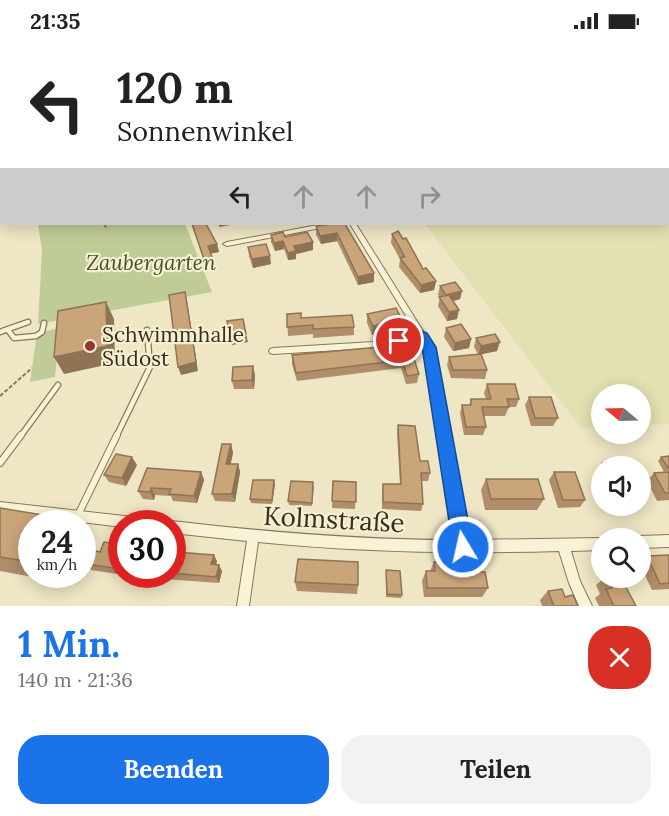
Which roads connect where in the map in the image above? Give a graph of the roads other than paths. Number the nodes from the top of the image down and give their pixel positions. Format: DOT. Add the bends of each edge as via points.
graph roads {
  1 [pos="326,225"];
  2 [pos="354,225"];
  3 [pos="227,244"];
  4 [pos="28,322"];
  5 [pos="44,323"];
  6 [pos="8,330"];
  7 [pos="147,330"];
  8 [pos="0,332"];
  9 [pos="422,336"];
  10 [pos="273,351"];
  11 [pos="58,385"];
  12 [pos="0,463"];
  13 [pos="0,507"];
  14 [pos="29,510"];
  15 [pos="79,510"];
  16 [pos="186,529"];
  17 [pos="253,538"];
  18 [pos="669,541"];
  19 [pos="651,542"];
  20 [pos="591,544"];
  21 [pos="563,545"];
  22 [pos="463,547"];
  23 [pos="243,606"];
  24 [pos="586,606"];
  1 -- 3 [label="street"];
  2 -- 9 [label="street"];
  4 -- 6 [label="lane"];
  5 -- 6 [label="lane" via="42,332 22,339 14,338"];
  6 -- 8 [label="lane"];
  7 -- 15 [label="lane" via="150,367"];
  9 -- 10 [label="street" via="373,345"];
  9 -- 22 [label="street" via="429,347"];
  11 -- 12 [label="lane"];
  13 -- 14 [label="street"];
  16 -- 17 [label="street, Kolmstraße"];
  17 -- 22 [label="street, Kolmstraße"];
  17 -- 23 [label="street"];
  18 -- 19 [label="street"];
  20 -- 21 [label="street, Kolmstraße"];
  21 -- 22 [label="street, Kolmstraße"];
  21 -- 24 [label="street"];
}
